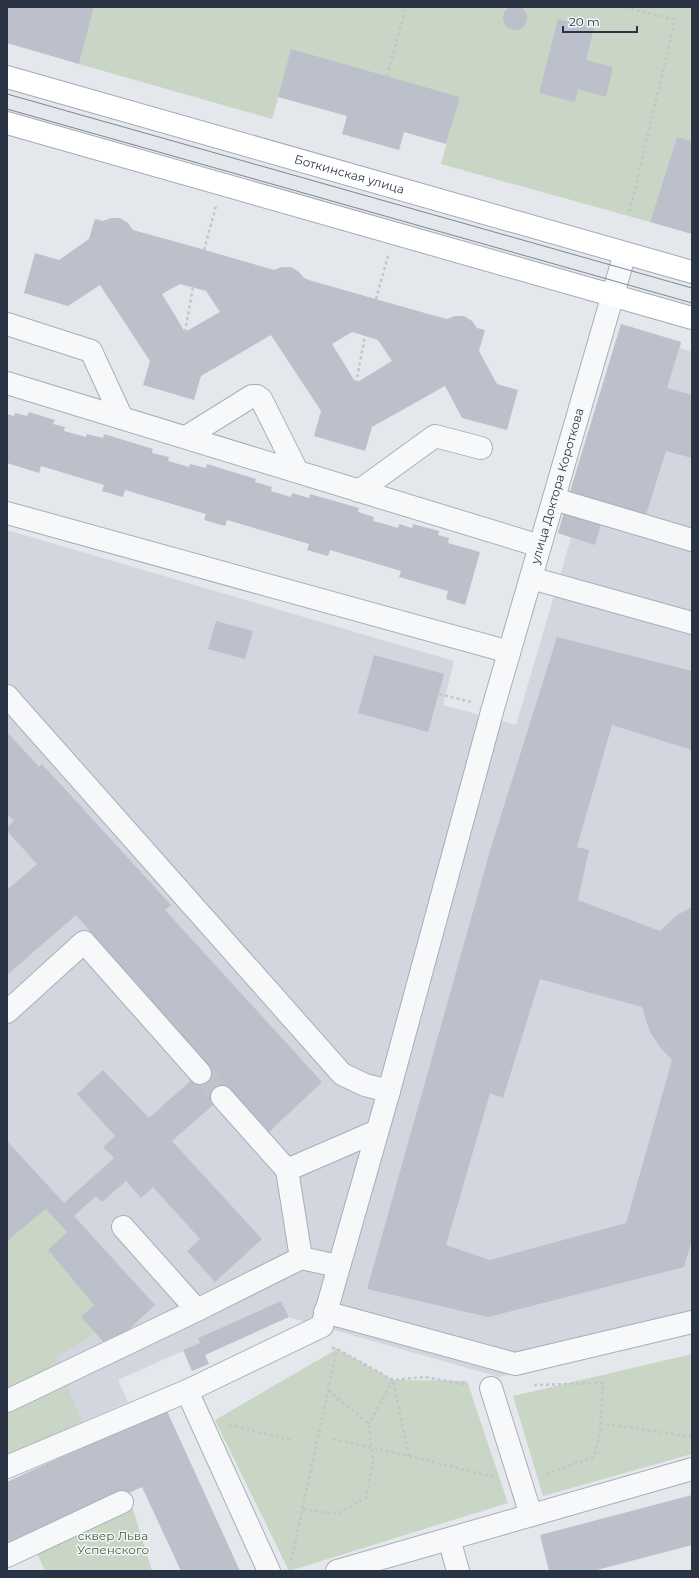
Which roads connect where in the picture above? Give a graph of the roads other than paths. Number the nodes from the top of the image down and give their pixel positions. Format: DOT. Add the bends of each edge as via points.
graph roads {
  1 [pos="7,77"];
  2 [pos="7,123"];
  3 [pos="625,253"];
  4 [pos="692,272"];
  5 [pos="613,295"];
  6 [pos="692,318"];
  7 [pos="7,324"];
  8 [pos="7,382"];
  9 [pos="122,418"];
  10 [pos="186,437"];
  11 [pos="481,448"];
  12 [pos="297,471"];
  13 [pos="359,491"];
  14 [pos="554,499"];
  15 [pos="7,513"];
  16 [pos="692,540"];
  17 [pos="540,546"];
  18 [pos="530,578"];
  19 [pos="692,624"];
  20 [pos="509,652"];
  21 [pos="7,696"];
  22 [pos="7,1012"];
  23 [pos="200,1073"];
  24 [pos="388,1091"];
  25 [pos="222,1097"];
  26 [pos="377,1131"];
  27 [pos="287,1170"];
  28 [pos="123,1227"];
  29 [pos="301,1258"];
  30 [pos="338,1266"];
  31 [pos="197,1310"];
  32 [pos="324,1319"];
  33 [pos="692,1322"];
  34 [pos="491,1388"];
  35 [pos="187,1392"];
  36 [pos="7,1401"];
  37 [pos="7,1467"];
  38 [pos="692,1469"];
  39 [pos="122,1502"];
  40 [pos="531,1515"];
  41 [pos="449,1539"];
  42 [pos="7,1556"];
  43 [pos="269,1571"];
  44 [pos="337,1571"];
  45 [pos="458,1571"];
  1 -- 3 [label="main road, Боткинская улица"];
  2 -- 5 [label="main road"];
  3 -- 4 [label="main road, Боткинская улица"];
  3 -- 5 [label="street, улица Доктора Короткова"];
  5 -- 6 [label="main road"];
  5 -- 14 [label="street, улица Доктора Короткова"];
  7 -- 9 [label="street" via="91,351"];
  8 -- 9 [label="street"];
  9 -- 10 [label="street"];
  10 -- 12 [label="street"];
  10 -- 12 [label="street" via="252,396 258,396"];
  11 -- 13 [label="street" via="435,436"];
  12 -- 13 [label="street"];
  13 -- 17 [label="street"];
  14 -- 16 [label="street"];
  14 -- 17 [label="street, улица Доктора Короткова"];
  15 -- 20 [label="street"];
  17 -- 18 [label="street, улица Доктора Короткова"];
  18 -- 19 [label="street"];
  18 -- 20 [label="street, улица Доктора Короткова"];
  20 -- 24 [label="street, улица Доктора Короткова"];
  21 -- 24 [label="street" via="342,1074 365,1085"];
  22 -- 23 [label="street" via="84,942"];
  24 -- 26 [label="street, улица Доктора Короткова"];
  25 -- 27 [label="street"];
  26 -- 27 [label="street"];
  26 -- 30 [label="street, улица Доктора Короткова"];
  27 -- 29 [label="street"];
  28 -- 31 [label="street"];
  29 -- 30 [label="street"];
  29 -- 31 [label="street"];
  30 -- 32 [label="street, улица Доктора Короткова"];
  31 -- 36 [label="street"];
  32 -- 33 [label="street" via="515,1364"];
  32 -- 35 [label="street"];
  34 -- 40 [label="street"];
  35 -- 37 [label="street"];
  35 -- 43 [label="street"];
  38 -- 40 [label="street"];
  39 -- 42 [label="street"];
  40 -- 41 [label="street"];
  41 -- 44 [label="street"];
  41 -- 45 [label="street"];
}
